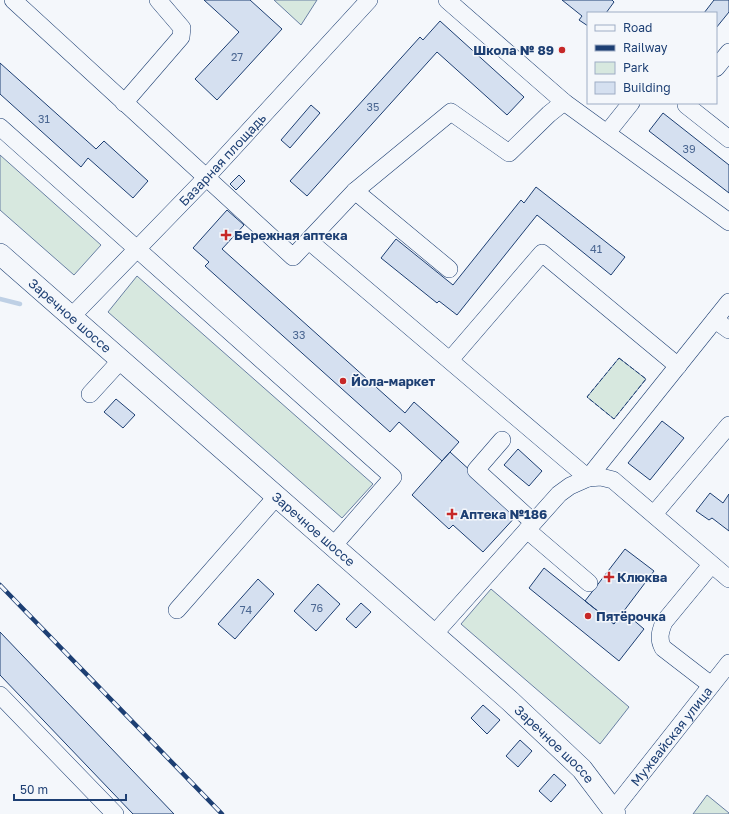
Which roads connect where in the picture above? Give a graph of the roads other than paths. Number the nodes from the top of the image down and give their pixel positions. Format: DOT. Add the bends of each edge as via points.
graph roads {
  1 [pos="13,0"];
  2 [pos="158,0"];
  3 [pos="369,0"];
  4 [pos="447,0"];
  5 [pos="729,52"];
  6 [pos="717,67"];
  7 [pos="564,102"];
  8 [pos="124,103"];
  9 [pos="630,104"];
  10 [pos="686,104"];
  11 [pos="0,127"];
  12 [pos="607,133"];
  13 [pos="729,139"];
  14 [pos="205,178"];
  15 [pos="355,191"];
  16 [pos="729,222"];
  17 [pos="309,241"];
  18 [pos="137,250"];
  19 [pos="0,254"];
  20 [pos="449,269"];
  21 [pos="729,302"];
  22 [pos="72,316"];
  23 [pos="715,320"];
  24 [pos="729,330"];
  25 [pos="121,360"];
  26 [pos="450,360"];
  27 [pos="678,366"];
  28 [pos="90,394"];
  29 [pos="729,425"];
  30 [pos="502,440"];
  31 [pos="588,478"];
  32 [pos="276,497"];
  33 [pos="654,514"];
  34 [pos="530,526"];
  35 [pos="333,546"];
  36 [pos="711,565"];
  37 [pos="729,579"];
  38 [pos="589,583"];
  39 [pos="177,610"];
  40 [pos="435,633"];
  41 [pos="729,663"];
  42 [pos="712,685"];
  43 [pos="0,695"];
  44 [pos="614,812"];
  45 [pos="115,814"];
  1 -- 8 [label="street"];
  2 -- 8 [label="street" via="182,28 181,38"];
  3 -- 14 [label="street, Базарная площадь"];
  4 -- 7 [label="street"];
  5 -- 6 [label="street"];
  7 -- 12 [label="street"];
  7 -- 15 [label="street" via="509,153 451,112"];
  8 -- 14 [label="street"];
  9 -- 12 [label="street"];
  10 -- 13 [label="street"];
  11 -- 18 [label="street"];
  12 -- 16 [label="street"];
  14 -- 17 [label="street" via="293,257"];
  14 -- 18 [label="street, Базарная площадь"];
  15 -- 17 [label="street"];
  15 -- 20 [label="street"];
  17 -- 26 [label="street"];
  18 -- 22 [label="street, Базарная площадь"];
  18 -- 35 [label="street" via="393,477"];
  19 -- 22 [label="main road, Заречное шоссе"];
  21 -- 23 [label="street"];
  22 -- 25 [label="main road, Заречное шоссе"];
  23 -- 24 [label="street"];
  23 -- 27 [label="street"];
  25 -- 28 [label="street"];
  25 -- 32 [label="main road, Заречное шоссе"];
  26 -- 27 [label="street" via="542,253"];
  26 -- 31 [label="street"];
  27 -- 31 [label="street"];
  29 -- 33 [label="street"];
  30 -- 34 [label="street" via="476,470"];
  31 -- 33 [label="street" via="601,477 613,480"];
  31 -- 34 [label="street" via="564,490"];
  32 -- 35 [label="main road, Заречное шоссе"];
  32 -- 39 [label="street"];
  33 -- 36 [label="street"];
  34 -- 38 [label="street"];
  34 -- 40 [label="street"];
  35 -- 40 [label="main road, Заречное шоссе"];
  36 -- 37 [label="street"];
  36 -- 42 [label="street" via="664,622 660,642 663,648"];
  40 -- 44 [label="main road, Заречное шоссе" via="582,769"];
  41 -- 42 [label="street, Мужвайская улица"];
  42 -- 44 [label="street, Мужвайская улица"];
  43 -- 45 [label="street"];
}
